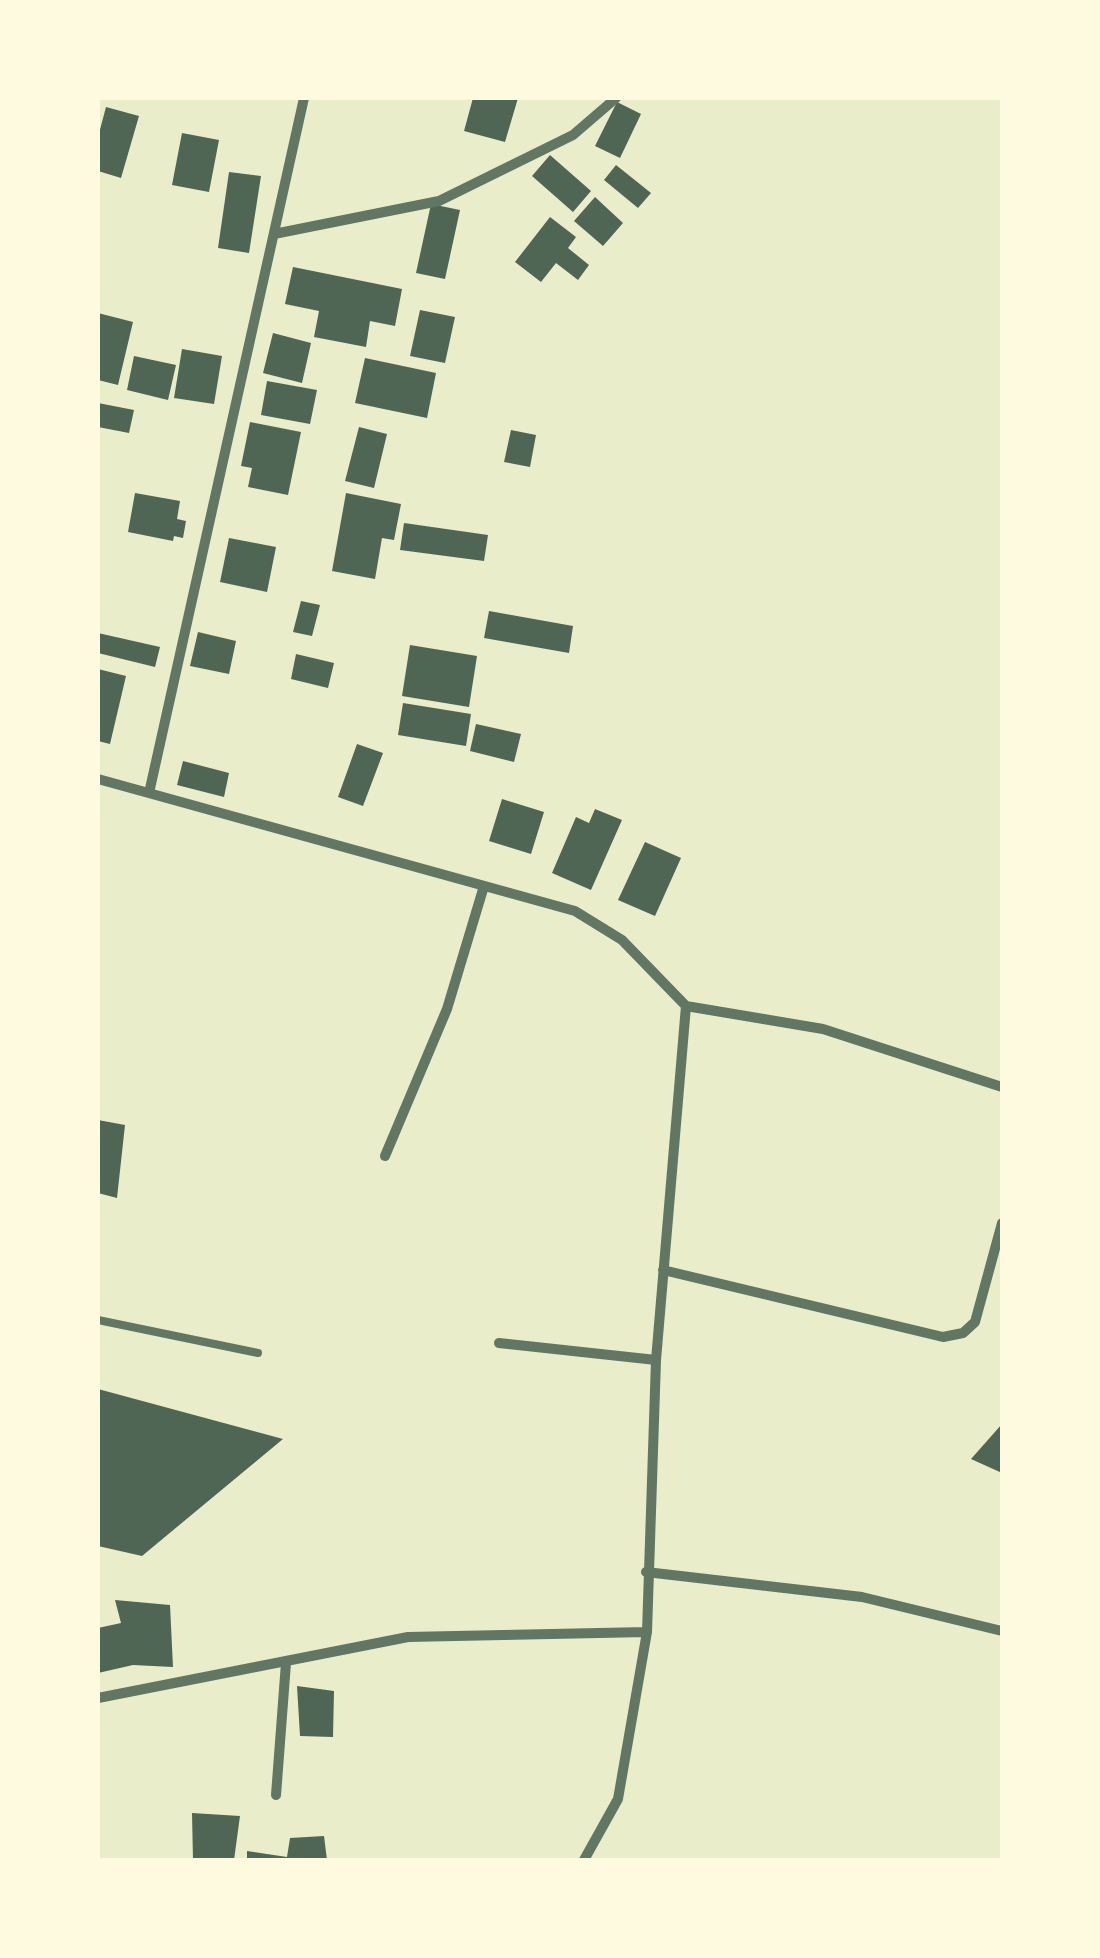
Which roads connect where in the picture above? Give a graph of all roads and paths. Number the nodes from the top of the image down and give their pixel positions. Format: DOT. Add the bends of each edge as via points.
graph roads {
  1 [pos="304,98"];
  2 [pos="616,98"];
  3 [pos="274,234"];
  4 [pos="98,778"];
  5 [pos="150,794"];
  6 [pos="484,886"];
  7 [pos="686,1006"];
  8 [pos="1002,1088"];
  9 [pos="385,1156"];
  10 [pos="1002,1223"];
  11 [pos="663,1270"];
  12 [pos="98,1320"];
  13 [pos="499,1343"];
  14 [pos="258,1352"];
  15 [pos="656,1360"];
  16 [pos="646,1572"];
  17 [pos="1002,1631"];
  18 [pos="647,1632"];
  19 [pos="286,1663"];
  20 [pos="98,1698"];
  21 [pos="276,1795"];
  22 [pos="584,1860"];
  1 -- 3 [label="street"];
  2 -- 3 [label="street" via="573,135 439,200"];
  3 -- 5 [label="street"];
  4 -- 5 [label="street"];
  5 -- 6 [label="street"];
  6 -- 7 [label="street" via="575,911 622,940"];
  6 -- 9 [label="street" via="447,1009"];
  7 -- 8 [label="street" via="824,1029"];
  7 -- 11 [label="street"];
  10 -- 11 [label="street" via="975,1322 963,1333 944,1336"];
  11 -- 15 [label="street"];
  12 -- 14 [label="lane"];
  13 -- 15 [label="street"];
  15 -- 16 [label="street"];
  16 -- 17 [label="street" via="862,1598"];
  16 -- 18 [label="street"];
  18 -- 19 [label="street" via="408,1637"];
  18 -- 22 [label="street" via="618,1799"];
  19 -- 20 [label="street"];
  19 -- 21 [label="street"];
}
